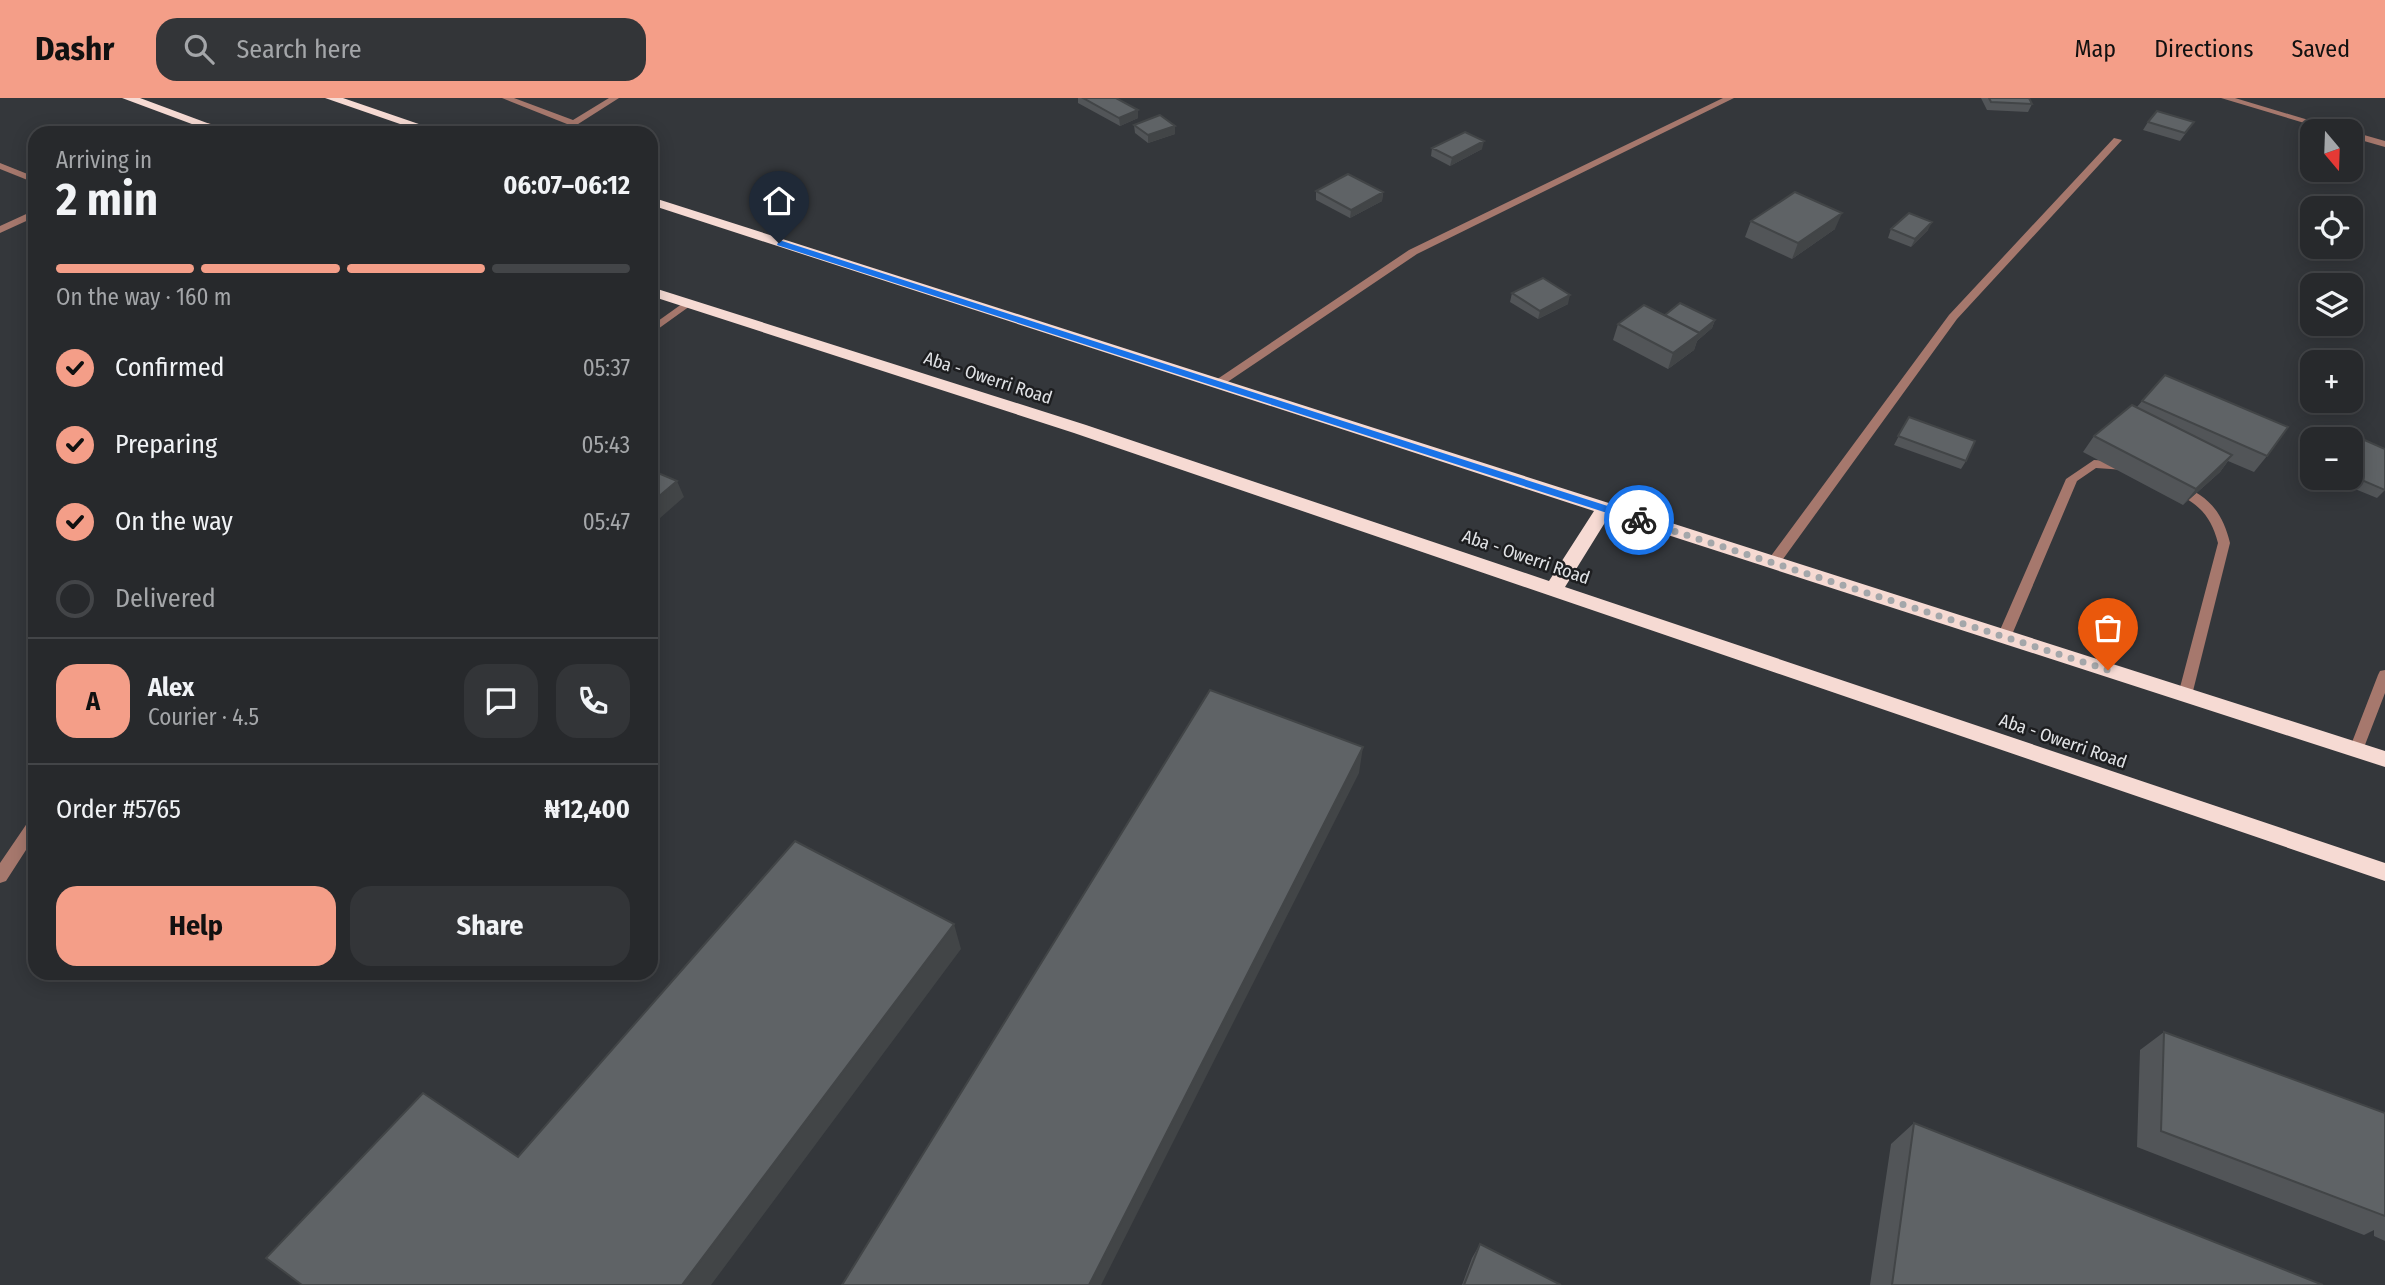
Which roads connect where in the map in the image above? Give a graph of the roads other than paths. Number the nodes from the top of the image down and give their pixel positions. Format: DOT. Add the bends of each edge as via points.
graph roads {
  1 [pos="128,98"];
  2 [pos="331,98"];
  3 [pos="506,98"];
  4 [pos="615,98"];
  5 [pos="1730,98"];
  6 [pos="2225,98"];
  7 [pos="2300,120"];
  8 [pos="574,123"];
  9 [pos="208,126"];
  10 [pos="417,126"];
  11 [pos="569,126"];
  12 [pos="2363,138"];
  13 [pos="2117,140"];
  14 [pos="2385,144"];
  15 [pos="0,166"];
  16 [pos="28,177"];
  17 [pos="658,203"];
  18 [pos="28,216"];
  19 [pos="0,230"];
  20 [pos="658,294"];
  21 [pos="687,304"];
  22 [pos="658,326"];
  23 [pos="1216,384"];
  24 [pos="2134,470"];
  25 [pos="2159,481"];
  26 [pos="1604,509"];
  27 [pos="1773,563"];
  28 [pos="1554,589"];
  29 [pos="2004,637"];
  30 [pos="2385,675"];
  31 [pos="2185,695"];
  32 [pos="2356,750"];
  33 [pos="2385,759"];
  34 [pos="28,834"];
  35 [pos="2385,872"];
  36 [pos="0,876"];
  1 -- 9 [label="highway"];
  2 -- 10 [label="highway"];
  3 -- 8 [label="lane"];
  4 -- 8 [label="lane"];
  5 -- 23 [label="lane" via="1413,251"];
  6 -- 7 [label="lane"];
  8 -- 11 [label="lane"];
  12 -- 14 [label="lane"];
  13 -- 27 [label="lane" via="1953,317"];
  15 -- 16 [label="lane"];
  17 -- 23 [label="highway"];
  18 -- 19 [label="lane"];
  20 -- 21 [label="highway, Aba - Owerri Road"];
  21 -- 22 [label="lane"];
  21 -- 28 [label="highway, Aba - Owerri Road" via="1080,429"];
  23 -- 26 [label="highway"];
  24 -- 29 [label="lane" via="2121,464 2094,464 2072,479"];
  25 -- 31 [label="lane" via="2197,497 2219,518 2224,543"];
  26 -- 27 [label="highway"];
  26 -- 28 [label="highway"];
  27 -- 29 [label="highway"];
  28 -- 35 [label="highway, Aba - Owerri Road"];
  29 -- 31 [label="highway"];
  30 -- 32 [label="lane"];
  31 -- 32 [label="highway"];
  32 -- 33 [label="highway"];
  34 -- 36 [label="lane"];
}
